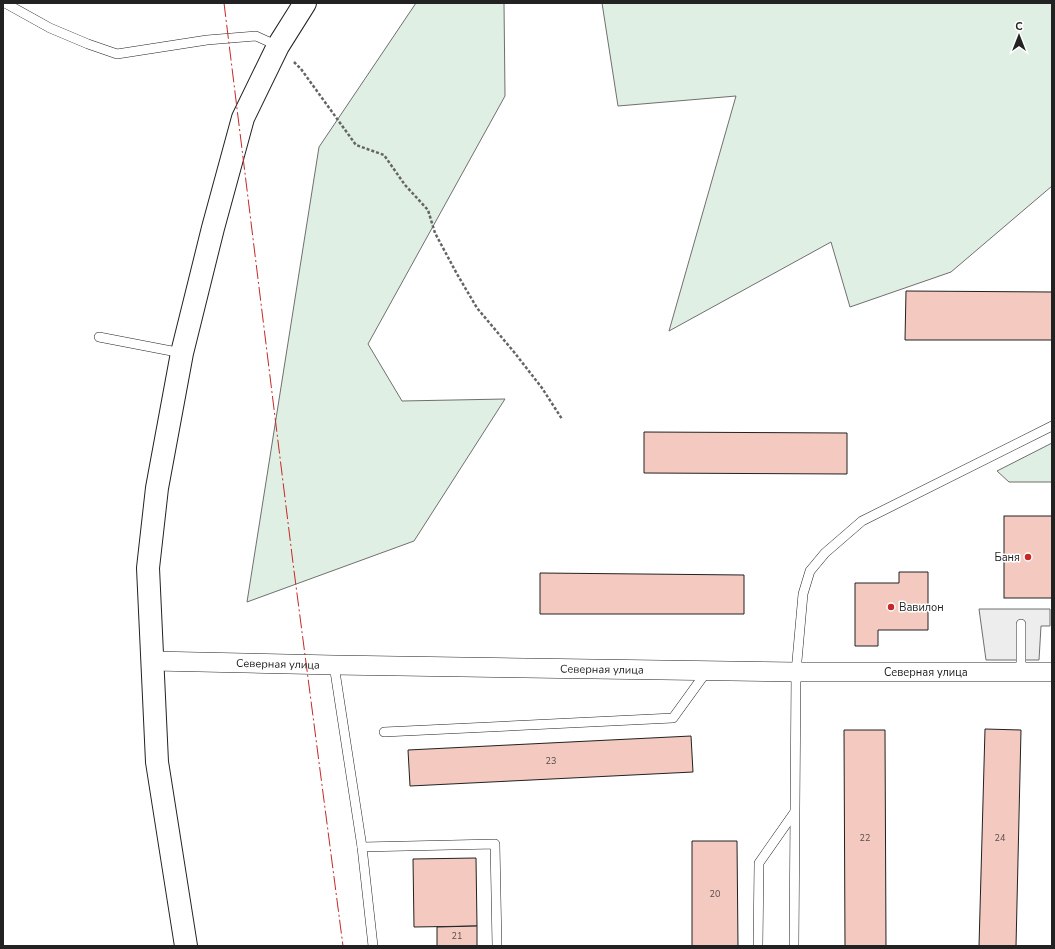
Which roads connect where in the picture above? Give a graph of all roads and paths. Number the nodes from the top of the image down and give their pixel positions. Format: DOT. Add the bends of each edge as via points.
graph roads {
  1 [pos="5,3"];
  2 [pos="305,3"];
  3 [pos="278,46"];
  4 [pos="99,338"];
  5 [pos="182,354"];
  6 [pos="562,419"];
  7 [pos="1052,426"];
  8 [pos="1021,624"];
  9 [pos="153,661"];
  10 [pos="334,665"];
  11 [pos="708,670"];
  12 [pos="796,672"];
  13 [pos="1021,672"];
  14 [pos="1052,672"];
  15 [pos="384,732"];
  16 [pos="795,812"];
  17 [pos="362,847"];
  18 [pos="186,946"];
  19 [pos="373,946"];
  20 [pos="497,946"];
  21 [pos="758,946"];
  22 [pos="794,946"];
  1 -- 3 [label="lane" via="50,28 117,54 206,40 256,36"];
  2 -- 3 [label="street"];
  3 -- 5 [label="street" via="243,118"];
  3 -- 6 [label="path" via="301,69 356,145 384,155 405,185 428,210 435,233 477,308 542,388"];
  4 -- 5 [label="lane"];
  5 -- 9 [label="street" via="157,488 148,568"];
  7 -- 12 [label="lane" via="862,521 825,553 810,571 803,594"];
  8 -- 13 [label="lane"];
  9 -- 10 [label="street, Северная улица"];
  9 -- 18 [label="street" via="157,762"];
  10 -- 11 [label="street, Северная улица"];
  10 -- 17 [label="lane"];
  11 -- 12 [label="street, Северная улица"];
  11 -- 15 [label="lane" via="673,718"];
  12 -- 13 [label="street, Северная улица"];
  12 -- 16 [label="lane"];
  13 -- 14 [label="street, Северная улица"];
  16 -- 21 [label="lane" via="759,863"];
  16 -- 22 [label="lane"];
  17 -- 19 [label="lane"];
  17 -- 20 [label="lane" via="495,844"];
}
